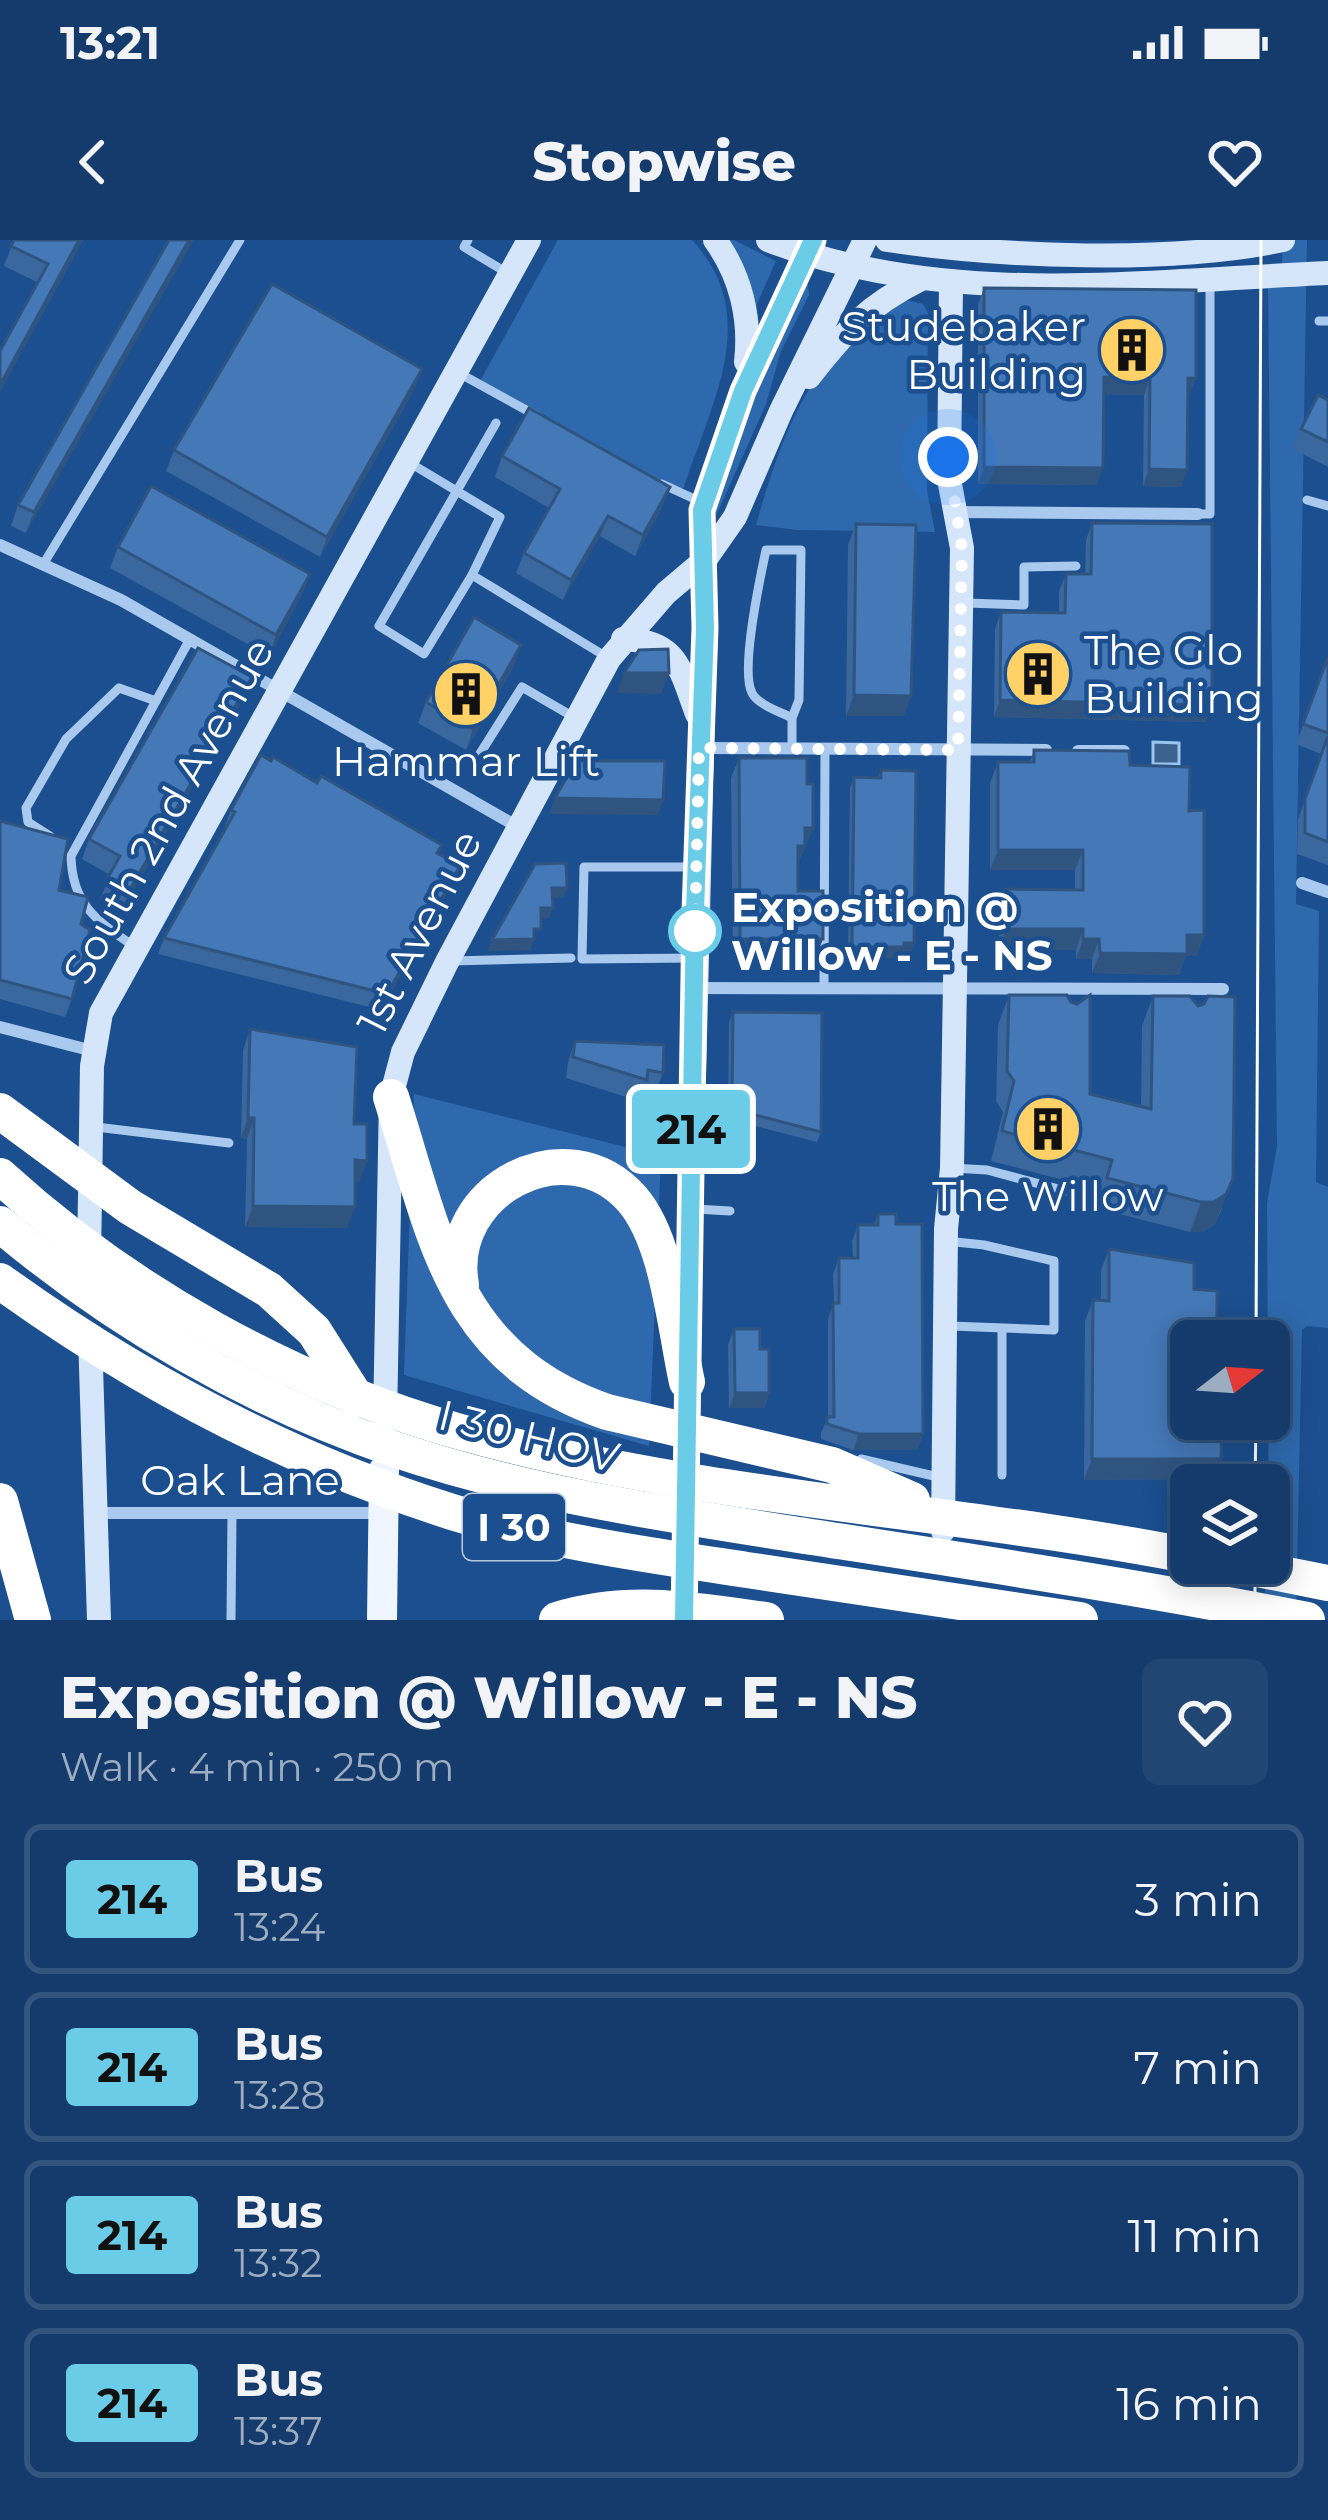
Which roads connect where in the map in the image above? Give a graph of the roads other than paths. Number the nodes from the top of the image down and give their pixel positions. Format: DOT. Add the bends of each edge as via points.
graph roads {
  1 [pos="240,240"];
  2 [pos="468,240"];
  3 [pos="529,240"];
  4 [pos="715,240"];
  5 [pos="768,240"];
  6 [pos="865,240"];
  7 [pos="887,240"];
  8 [pos="946,240"];
  9 [pos="1283,240"];
  10 [pos="1205,244"];
  11 [pos="972,246"];
  12 [pos="809,247"];
  13 [pos="851,268"];
  14 [pos="1328,273"];
  15 [pos="509,274"];
  16 [pos="921,279"];
  17 [pos="951,281"];
  18 [pos="1210,281"];
  19 [pos="458,372"];
  20 [pos="743,391"];
  21 [pos="781,411"];
  22 [pos="544,420"];
  23 [pos="496,424"];
  24 [pos="406,461"];
  25 [pos="649,477"];
  26 [pos="458,491"];
  27 [pos="1307,500"];
  28 [pos="704,503"];
  29 [pos="1328,506"];
  30 [pos="957,512"];
  31 [pos="1198,514"];
  32 [pos="0,545"];
  33 [pos="705,560"];
  34 [pos="44,563"];
  35 [pos="1076,566"];
  36 [pos="472,575"];
  37 [pos="961,602"];
  38 [pos="190,639"];
  39 [pos="616,649"];
  40 [pos="277,691"];
  41 [pos="156,701"];
  42 [pos="792,718"];
  43 [pos="577,719"];
  44 [pos="699,735"];
  45 [pos="792,748"];
  46 [pos="825,749"];
  47 [pos="958,750"];
  48 [pos="1124,751"];
  49 [pos="476,760"];
  50 [pos="518,826"];
  51 [pos="75,848"];
  52 [pos="697,867"];
  53 [pos="1303,883"];
  54 [pos="1328,892"];
  55 [pos="135,946"];
  56 [pos="571,958"];
  57 [pos="694,958"];
  58 [pos="447,962"];
  59 [pos="694,988"];
  60 [pos="824,988"];
  61 [pos="955,989"];
  62 [pos="1188,989"];
  63 [pos="1223,989"];
  64 [pos="1189,1007"];
  65 [pos="0,1027"];
  66 [pos="92,1051"];
  67 [pos="391,1096"];
  68 [pos="0,1111"];
  69 [pos="91,1126"];
  70 [pos="229,1142"];
  71 [pos="952,1168"];
  72 [pos="0,1176"];
  73 [pos="1092,1198"];
  74 [pos="690,1208"];
  75 [pos="730,1211"];
  76 [pos="0,1224"];
  77 [pos="941,1233"];
  78 [pos="0,1245"];
  79 [pos="0,1281"];
  80 [pos="481,1326"];
  81 [pos="945,1326"];
  82 [pos="1002,1329"];
  83 [pos="687,1400"];
  84 [pos="385,1443"];
  85 [pos="1002,1475"];
  86 [pos="944,1479"];
  87 [pos="0,1501"];
  88 [pos="96,1513"];
  89 [pos="232,1513"];
  90 [pos="384,1513"];
  91 [pos="958,1520"];
  92 [pos="1170,1553"];
  93 [pos="1290,1575"];
  94 [pos="1328,1583"];
  95 [pos="98,1617"];
  96 [pos="33,1620"];
  97 [pos="231,1620"];
  98 [pos="382,1620"];
  99 [pos="556,1620"];
  100 [pos="684,1620"];
  101 [pos="766,1620"];
  102 [pos="943,1620"];
  103 [pos="1080,1620"];
  104 [pos="1226,1620"];
  105 [pos="1307,1620"];
  1 -- 34 [label="lane"];
  2 -- 15 [label="lane" via="464,247"];
  3 -- 15 [label="main road, South 2nd Avenue"];
  4 -- 20 [label="main road" via="747,316"];
  5 -- 12 [label="main road"];
  6 -- 13 [label="main road"];
  7 -- 11 [label="main road"];
  8 -- 11 [label="main road"];
  9 -- 10 [label="main road"];
  10 -- 11 [label="main road" via="1137,253"];
  12 -- 13 [label="main road"];
  12 -- 20 [label="main road"];
  13 -- 16 [label="main road"];
  13 -- 21 [label="main road"];
  14 -- 18 [label="main road"];
  15 -- 19 [label="main road, South 2nd Avenue"];
  16 -- 17 [label="main road"];
  16 -- 21 [label="main road" via="854,321"];
  17 -- 18 [label="main road"];
  17 -- 30 [label="main road" via="948,457"];
  18 -- 31 [label="lane" via="1210,514"];
  19 -- 22 [label="lane"];
  19 -- 24 [label="main road, South 2nd Avenue"];
  20 -- 28 [label="main road"];
  21 -- 33 [label="main road, 1st Avenue" via="735,517"];
  23 -- 26 [label="lane"];
  24 -- 26 [label="lane"];
  24 -- 40 [label="main road, South 2nd Avenue"];
  25 -- 28 [label="lane"];
  26 -- 36 [label="lane" via="500,517"];
  26 -- 36 [label="lane" via="379,626 424,654"];
  27 -- 29 [label="lane"];
  28 -- 33 [label="main road"];
  30 -- 31 [label="street"];
  30 -- 37 [label="main road"];
  32 -- 34 [label="street"];
  33 -- 39 [label="main road, 1st Avenue"];
  33 -- 44 [label="main road"];
  34 -- 38 [label="street"];
  35 -- 37 [label="lane" via="1024,567 1024,604"];
  36 -- 39 [label="lane"];
  37 -- 47 [label="main road"];
  38 -- 40 [label="street"];
  38 -- 41 [label="lane"];
  39 -- 43 [label="main road, 1st Avenue"];
  39 -- 44 [label="main road" via="659,643 667,650"];
  40 -- 50 [label="street"];
  40 -- 55 [label="main road, South 2nd Avenue"];
  41 -- 51 [label="lane"];
  41 -- 51 [label="lane" via="114,691 66,739 26,808 34,828"];
  42 -- 42 [label="lane" via="799,700 801,550 766,550 750,690"];
  42 -- 45 [label="lane"];
  43 -- 49 [label="lane" via="522,687"];
  43 -- 50 [label="main road, 1st Avenue"];
  44 -- 45 [label="street"];
  44 -- 52 [label="main road"];
  45 -- 46 [label="street"];
  46 -- 47 [label="street"];
  46 -- 60 [label="lane"];
  47 -- 48 [label="street"];
  47 -- 61 [label="main road"];
  50 -- 58 [label="main road, 1st Avenue"];
  51 -- 55 [label="lane" via="77,896"];
  52 -- 57 [label="main road"];
  52 -- 57 [label="lane" via="584,867 583,959"];
  53 -- 54 [label="street"];
  55 -- 66 [label="main road, South 2nd Avenue" via="101,1013"];
  56 -- 58 [label="lane"];
  57 -- 59 [label="main road"];
  58 -- 67 [label="main road, 1st Avenue"];
  59 -- 60 [label="street"];
  59 -- 74 [label="main road"];
  60 -- 61 [label="street"];
  61 -- 62 [label="street" via="1065,996"];
  61 -- 71 [label="main road"];
  62 -- 63 [label="street"];
  62 -- 64 [label="lane"];
  65 -- 66 [label="street"];
  66 -- 69 [label="main road, South 2nd Avenue"];
  67 -- 80 [label="highway" via="453,1284"];
  67 -- 84 [label="main road, 1st Avenue"];
  68 -- 84 [label="highway" via="292,1310 329,1352"];
  69 -- 70 [label="lane"];
  69 -- 88 [label="main road, South 2nd Avenue"];
  71 -- 73 [label="lane"];
  71 -- 77 [label="main road"];
  72 -- 91 [label="highway, I 30" via="154,1294 366,1399 453,1430 607,1466"];
  74 -- 75 [label="lane"];
  74 -- 83 [label="main road"];
  76 -- 105 [label="highway, I 30 HOV" via="98,1298 232,1379 450,1467 662,1513"];
  77 -- 81 [label="main road"];
  77 -- 82 [label="lane" via="1054,1261 1054,1330"];
  78 -- 104 [label="highway, I 30 HOV" via="66,1297 199,1379 398,1466 643,1526"];
  79 -- 103 [label="highway, I 30" via="74,1335 215,1417 454,1512 606,1548"];
  80 -- 83 [label="highway" via="457,1261 467,1223 507,1183 544,1169 578,1168 615,1183 642,1211 656,1242"];
  80 -- 91 [label="highway" via="545,1385 608,1412 832,1465"];
  81 -- 82 [label="lane"];
  81 -- 86 [label="main road"];
  82 -- 85 [label="lane"];
  83 -- 86 [label="lane"];
  83 -- 100 [label="main road"];
  84 -- 90 [label="main road, 1st Avenue"];
  86 -- 102 [label="main road"];
  87 -- 96 [label="highway"];
  88 -- 89 [label="street, Oak Lane"];
  88 -- 95 [label="main road, South 2nd Avenue"];
  89 -- 90 [label="street, Oak Lane"];
  89 -- 97 [label="lane"];
  90 -- 98 [label="main road, 1st Avenue"];
  91 -- 92 [label="highway, I 30"];
  93 -- 94 [label="highway"];
  99 -- 101 [label="highway" via="658,1605"];
}
